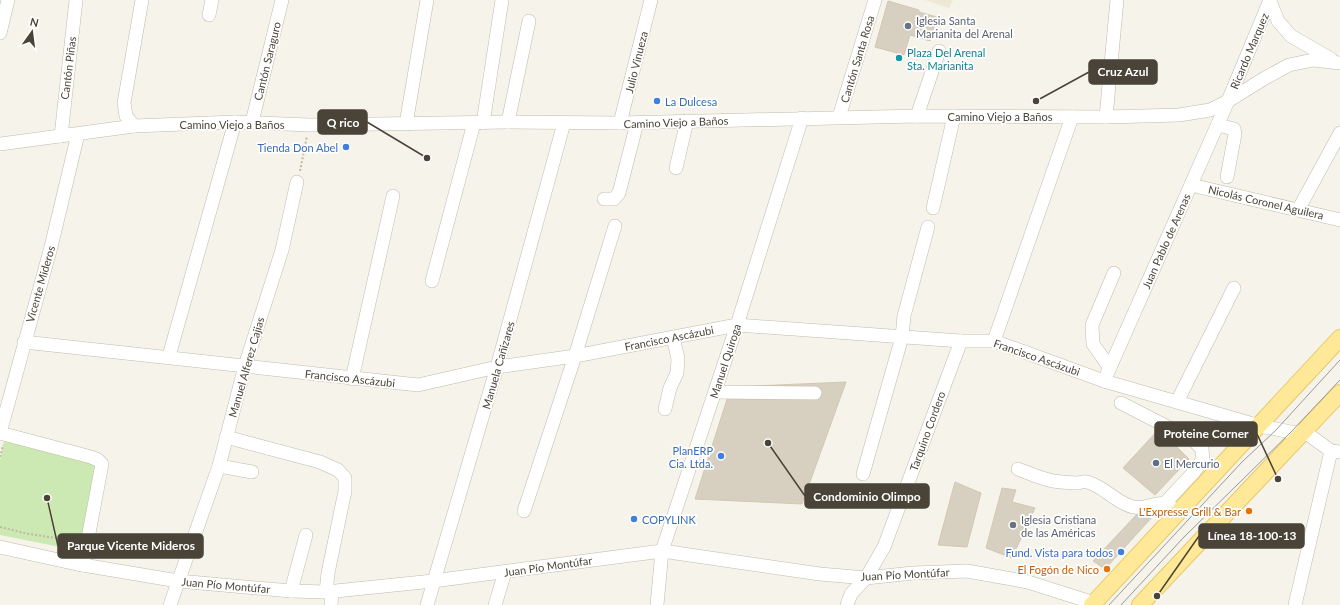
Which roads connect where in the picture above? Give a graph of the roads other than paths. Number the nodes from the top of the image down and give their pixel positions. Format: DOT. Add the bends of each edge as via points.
graph roads {
  1 [pos="8,0"];
  2 [pos="76,0"];
  3 [pos="142,0"];
  4 [pos="212,0"];
  5 [pos="282,0"];
  6 [pos="427,0"];
  7 [pos="502,0"];
  8 [pos="652,0"];
  9 [pos="875,0"];
  10 [pos="1117,0"];
  11 [pos="1270,0"];
  12 [pos="209,15"];
  13 [pos="529,21"];
  14 [pos="0,34"];
  15 [pos="939,51"];
  16 [pos="1339,63"];
  17 [pos="1228,102"];
  18 [pos="917,116"];
  19 [pos="954,116"];
  20 [pos="840,117"];
  21 [pos="1072,117"];
  22 [pos="1106,117"];
  23 [pos="802,118"];
  24 [pos="235,122"];
  25 [pos="252,122"];
  26 [pos="508,122"];
  27 [pos="687,122"];
  28 [pos="478,123"];
  29 [pos="564,123"];
  30 [pos="620,123"];
  31 [pos="636,123"];
  32 [pos="406,124"];
  33 [pos="1218,125"];
  34 [pos="134,126"];
  35 [pos="1340,133"];
  36 [pos="78,134"];
  37 [pos="61,136"];
  38 [pos="0,144"];
  39 [pos="676,168"];
  40 [pos="1227,177"];
  41 [pos="297,182"];
  42 [pos="1191,185"];
  43 [pos="393,196"];
  44 [pos="604,199"];
  45 [pos="933,208"];
  46 [pos="1298,210"];
  47 [pos="1340,220"];
  48 [pos="615,226"];
  49 [pos="928,227"];
  50 [pos="1114,273"];
  51 [pos="432,281"];
  52 [pos="1234,288"];
  53 [pos="737,325"];
  54 [pos="673,337"];
  55 [pos="902,337"];
  56 [pos="1340,338"];
  57 [pos="961,341"];
  58 [pos="994,341"];
  59 [pos="24,342"];
  60 [pos="169,356"];
  61 [pos="575,356"];
  62 [pos="245,366"];
  63 [pos="498,367"];
  64 [pos="1110,368"];
  65 [pos="352,379"];
  66 [pos="1104,381"];
  67 [pos="715,392"];
  68 [pos="815,393"];
  69 [pos="1340,393"];
  70 [pos="1177,402"];
  71 [pos="1121,404"];
  72 [pos="665,409"];
  73 [pos="1260,426"];
  74 [pos="1305,432"];
  75 [pos="1,435"];
  76 [pos="226,438"];
  77 [pos="1336,452"];
  78 [pos="219,466"];
  79 [pos="1018,469"];
  80 [pos="252,472"];
  81 [pos="1194,472"];
  82 [pos="863,474"];
  83 [pos="1206,483"];
  84 [pos="1165,503"];
  85 [pos="524,511"];
  86 [pos="1178,512"];
  87 [pos="306,535"];
  88 [pos="0,547"];
  89 [pos="662,551"];
  90 [pos="83,565"];
  91 [pos="505,572"];
  92 [pos="866,578"];
  93 [pos="178,581"];
  94 [pos="433,581"];
  95 [pos="291,591"];
  96 [pos="329,591"];
  97 [pos="1093,604"];
  98 [pos="170,605"];
  99 [pos="331,605"];
  100 [pos="427,605"];
  101 [pos="495,605"];
  102 [pos="657,605"];
  103 [pos="847,605"];
  104 [pos="1140,605"];
  105 [pos="1295,605"];
  1 -- 14 [label="street"];
  2 -- 37 [label="street, Cantón Piñas"];
  3 -- 34 [label="street" via="124,103 126,116"];
  4 -- 12 [label="street"];
  5 -- 25 [label="street, Cantón Saraguro"];
  6 -- 32 [label="street"];
  7 -- 28 [label="street"];
  8 -- 30 [label="street, Julio Vinueza"];
  9 -- 20 [label="street, Cantón Santa Rosa"];
  10 -- 22 [label="street"];
  11 -- 16 [label="street, Ricardo Marquez" via="1278,21 1292,36"];
  11 -- 17 [label="street, Ricardo Marquez"];
  13 -- 26 [label="street"];
  15 -- 18 [label="street"];
  16 -- 17 [label="street, Camino Viejo a Baños" via="1313,60 1289,65"];
  17 -- 22 [label="street, Camino Viejo a Baños" via="1210,110 1188,114"];
  17 -- 33 [label="street, Juan Pablo de Arenas"];
  18 -- 19 [label="street, Camino Viejo a Baños"];
  18 -- 20 [label="street, Camino Viejo a Baños"];
  19 -- 21 [label="street, Camino Viejo a Baños"];
  19 -- 45 [label="street"];
  20 -- 23 [label="street, Camino Viejo a Baños"];
  21 -- 22 [label="street, Camino Viejo a Baños"];
  21 -- 58 [label="street"];
  23 -- 27 [label="street, Camino Viejo a Baños"];
  23 -- 53 [label="street, Manuel Quiroga"];
  24 -- 25 [label="street, Camino Viejo a Baños"];
  24 -- 34 [label="street, Camino Viejo a Baños"];
  24 -- 60 [label="street"];
  25 -- 32 [label="street, Camino Viejo a Baños" via="310,125"];
  26 -- 28 [label="street, Camino Viejo a Baños"];
  26 -- 29 [label="street, Camino Viejo a Baños"];
  27 -- 31 [label="street, Camino Viejo a Baños"];
  27 -- 39 [label="street"];
  28 -- 32 [label="street, Camino Viejo a Baños"];
  28 -- 51 [label="street"];
  29 -- 30 [label="street, Camino Viejo a Baños"];
  29 -- 63 [label="street, Manuela Cañizares"];
  30 -- 31 [label="street, Camino Viejo a Baños"];
  31 -- 44 [label="street" via="619,193 614,199"];
  33 -- 40 [label="street" via="1234,129 1235,134"];
  33 -- 42 [label="street, Juan Pablo de Arenas"];
  34 -- 36 [label="street, Camino Viejo a Baños"];
  35 -- 46 [label="street"];
  36 -- 37 [label="street, Camino Viejo a Baños"];
  36 -- 59 [label="street, Vicente Mideros" via="51,247"];
  37 -- 38 [label="street, Camino Viejo a Baños"];
  41 -- 62 [label="street, Manuel Alferez Cajias" via="282,250"];
  42 -- 46 [label="street, Nicolás Coronel Aguilera"];
  42 -- 64 [label="street, Juan Pablo de Arenas"];
  43 -- 65 [label="street"];
  46 -- 47 [label="street, Nicolás Coronel Aguilera"];
  48 -- 61 [label="street"];
  49 -- 55 [label="street" via="904,316"];
  50 -- 64 [label="street" via="1092,324 1093,344"];
  52 -- 70 [label="street"];
  53 -- 54 [label="street, Francisco Ascázubi"];
  53 -- 55 [label="street, Francisco Ascázubi"];
  53 -- 67 [label="street, Manuel Quiroga"];
  54 -- 61 [label="street, Francisco Ascázubi"];
  54 -- 72 [label="street" via="678,359 677,373"];
  55 -- 57 [label="street, Francisco Ascázubi"];
  55 -- 82 [label="street"];
  56 -- 73 [label="main road"];
  57 -- 58 [label="street, Francisco Ascázubi"];
  57 -- 92 [label="street, Tarquino Cordero" via="884,547"];
  58 -- 66 [label="street, Francisco Ascázubi"];
  59 -- 60 [label="street, Francisco Ascázubi"];
  59 -- 75 [label="street, Vicente Mideros"];
  60 -- 62 [label="street, Francisco Ascázubi"];
  61 -- 63 [label="street, Francisco Ascázubi"];
  61 -- 85 [label="street"];
  62 -- 65 [label="street, Francisco Ascázubi"];
  62 -- 76 [label="street, Manuel Alferez Cajias"];
  63 -- 65 [label="street, Francisco Ascázubi" via="418,385"];
  63 -- 94 [label="street, Manuela Cañizares"];
  64 -- 66 [label="street, Juan Pablo de Arenas"];
  66 -- 70 [label="street, Francisco Ascázubi"];
  67 -- 68 [label="street"];
  67 -- 89 [label="street, Manuel Quiroga"];
  69 -- 74 [label="main road"];
  70 -- 73 [label="street, Francisco Ascázubi"];
  71 -- 81 [label="street" via="1193,440 1202,449 1203,459"];
  73 -- 74 [label="street, Francisco Ascázubi"];
  73 -- 83 [label="main road"];
  74 -- 77 [label="street"];
  74 -- 104 [label="main road"];
  75 -- 90 [label="street" via="91,457 102,464"];
  76 -- 78 [label="street, Manuel Alferez Cajias"];
  76 -- 96 [label="street" via="320,462 338,470 345,478 345,491 328,573"];
  77 -- 105 [label="street"];
  78 -- 80 [label="street"];
  78 -- 93 [label="street, Manuel Alferez Cajias"];
  79 -- 84 [label="street" via="1053,481 1086,481 1133,507 1146,508"];
  81 -- 83 [label="street"];
  81 -- 84 [label="street"];
  83 -- 86 [label="main road"];
  84 -- 86 [label="street" via="1172,505"];
  86 -- 97 [label="main road"];
  87 -- 95 [label="street"];
  88 -- 90 [label="street, Juan Pío Montúfar"];
  89 -- 91 [label="street, Juan Pío Montúfar"];
  89 -- 92 [label="street, Juan Pío Montúfar" via="820,574"];
  89 -- 102 [label="street, Manuel Quiroga"];
  90 -- 93 [label="street, Juan Pío Montúfar"];
  91 -- 94 [label="street, Juan Pío Montúfar"];
  91 -- 101 [label="street"];
  92 -- 97 [label="street, Juan Pío Montúfar" via="967,571 1028,582"];
  92 -- 103 [label="street, Tarquino Cordero" via="851,594"];
  93 -- 95 [label="street, Juan Pío Montúfar"];
  93 -- 98 [label="street, Manuel Alferez Cajias"];
  94 -- 96 [label="street, Juan Pío Montúfar"];
  94 -- 100 [label="street, Manuela Cañizares"];
  95 -- 96 [label="street, Juan Pío Montúfar"];
  96 -- 99 [label="street"];
}
